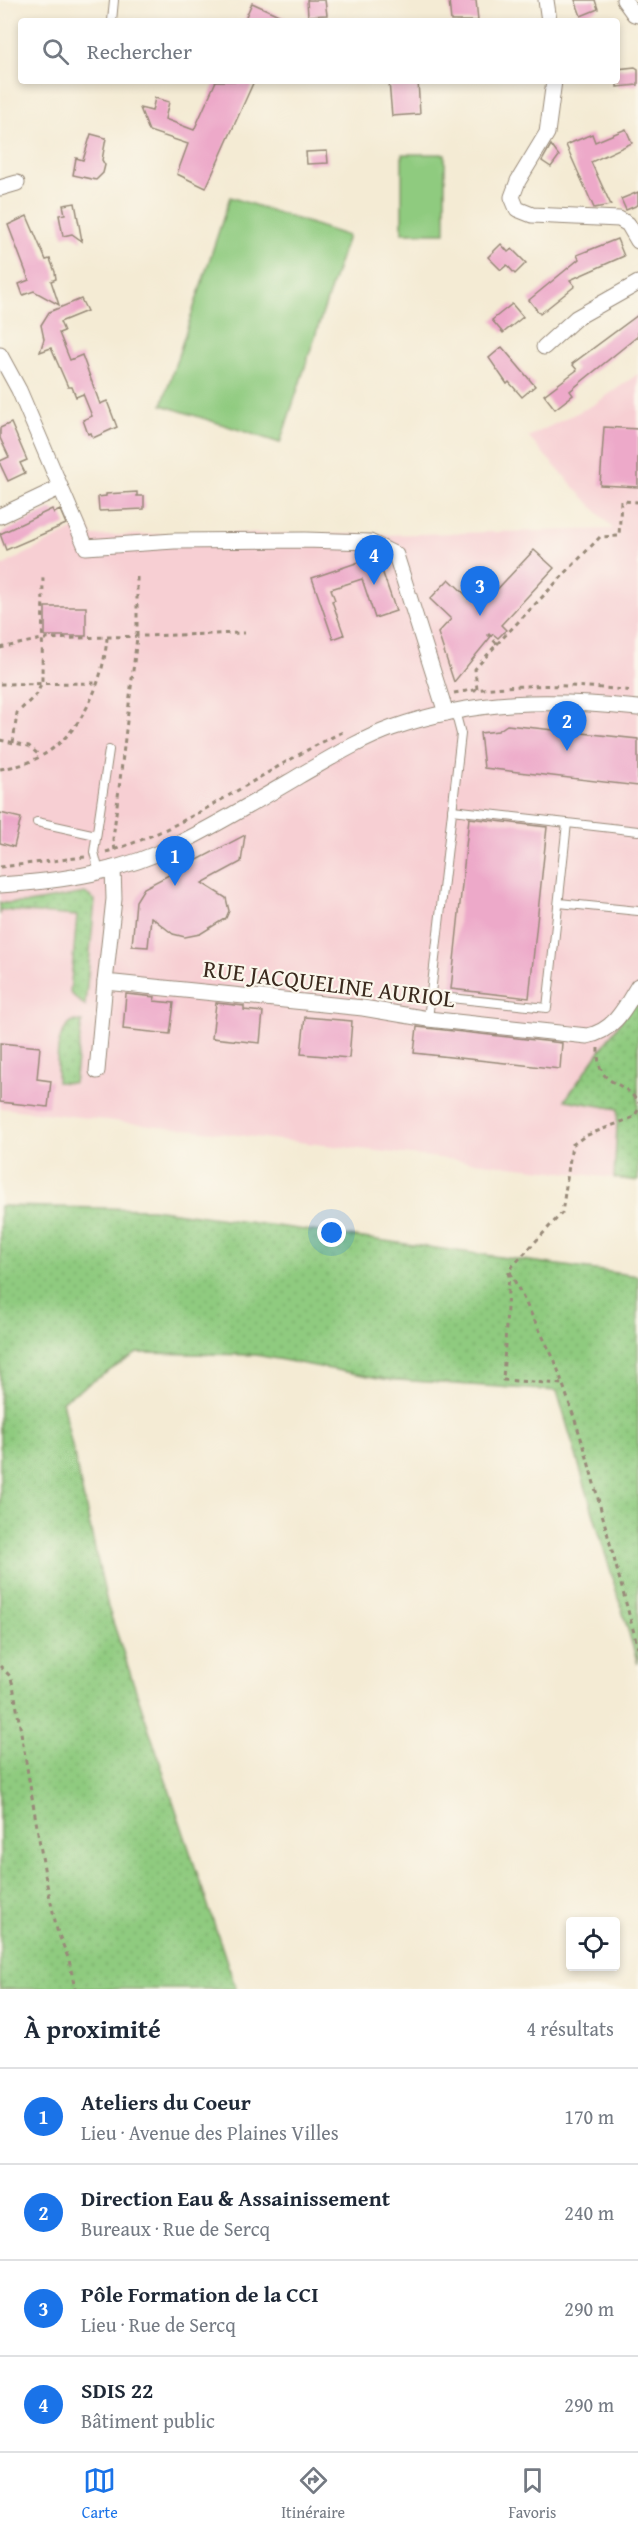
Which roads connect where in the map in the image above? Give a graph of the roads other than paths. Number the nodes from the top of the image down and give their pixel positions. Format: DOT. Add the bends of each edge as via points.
graph roads {
  1 [pos="114,0"];
  2 [pos="546,0"];
  3 [pos="624,0"];
  4 [pos="638,15"];
  5 [pos="112,18"];
  6 [pos="549,18"];
  7 [pos="554,84"];
  8 [pos="17,183"];
  9 [pos="0,188"];
  10 [pos="638,241"];
  11 [pos="638,283"];
  12 [pos="544,347"];
  13 [pos="0,355"];
  14 [pos="59,488"];
  15 [pos="0,516"];
  16 [pos="638,708"];
  17 [pos="451,712"];
  18 [pos="109,750"];
  19 [pos="452,810"];
  20 [pos="37,822"];
  21 [pos="567,823"];
  22 [pos="638,831"];
  23 [pos="96,835"];
  24 [pos="106,870"];
  25 [pos="0,885"];
  26 [pos="559,903"];
  27 [pos="638,911"];
  28 [pos="105,982"];
  29 [pos="638,986"];
  30 [pos="431,996"];
  31 [pos="428,1019"];
  32 [pos="97,1071"];
  1 -- 5 [label="lane"];
  2 -- 6 [label="street"];
  3 -- 4 [label="street"];
  7 -- 10 [label="street" via="547,133 512,197 517,209 532,216 619,219"];
  8 -- 9 [label="street"];
  11 -- 12 [label="street" via="576,318"];
  13 -- 14 [label="street" via="19,390"];
  14 -- 15 [label="street"];
  14 -- 17 [label="street" via="86,547 221,541 370,542 396,555"];
  16 -- 17 [label="street" via="536,702"];
  17 -- 19 [label="lane" via="461,734"];
  17 -- 24 [label="street" via="389,729 179,844"];
  18 -- 23 [label="lane"];
  19 -- 21 [label="lane"];
  19 -- 30 [label="lane"];
  20 -- 23 [label="lane"];
  21 -- 22 [label="lane"];
  21 -- 26 [label="lane"];
  23 -- 24 [label="lane" via="95,856"];
  24 -- 25 [label="street"];
  24 -- 28 [label="street" via="114,899"];
  26 -- 27 [label="lane"];
  26 -- 30 [label="lane" via="547,1008"];
  28 -- 31 [label="street, RUE JACQUELINE AURIOL" via="363,1008"];
  28 -- 32 [label="street"];
  29 -- 31 [label="street, RUE JACQUELINE AURIOL" via="619,1017 598,1034 587,1036"];
  30 -- 31 [label="lane"];
}
